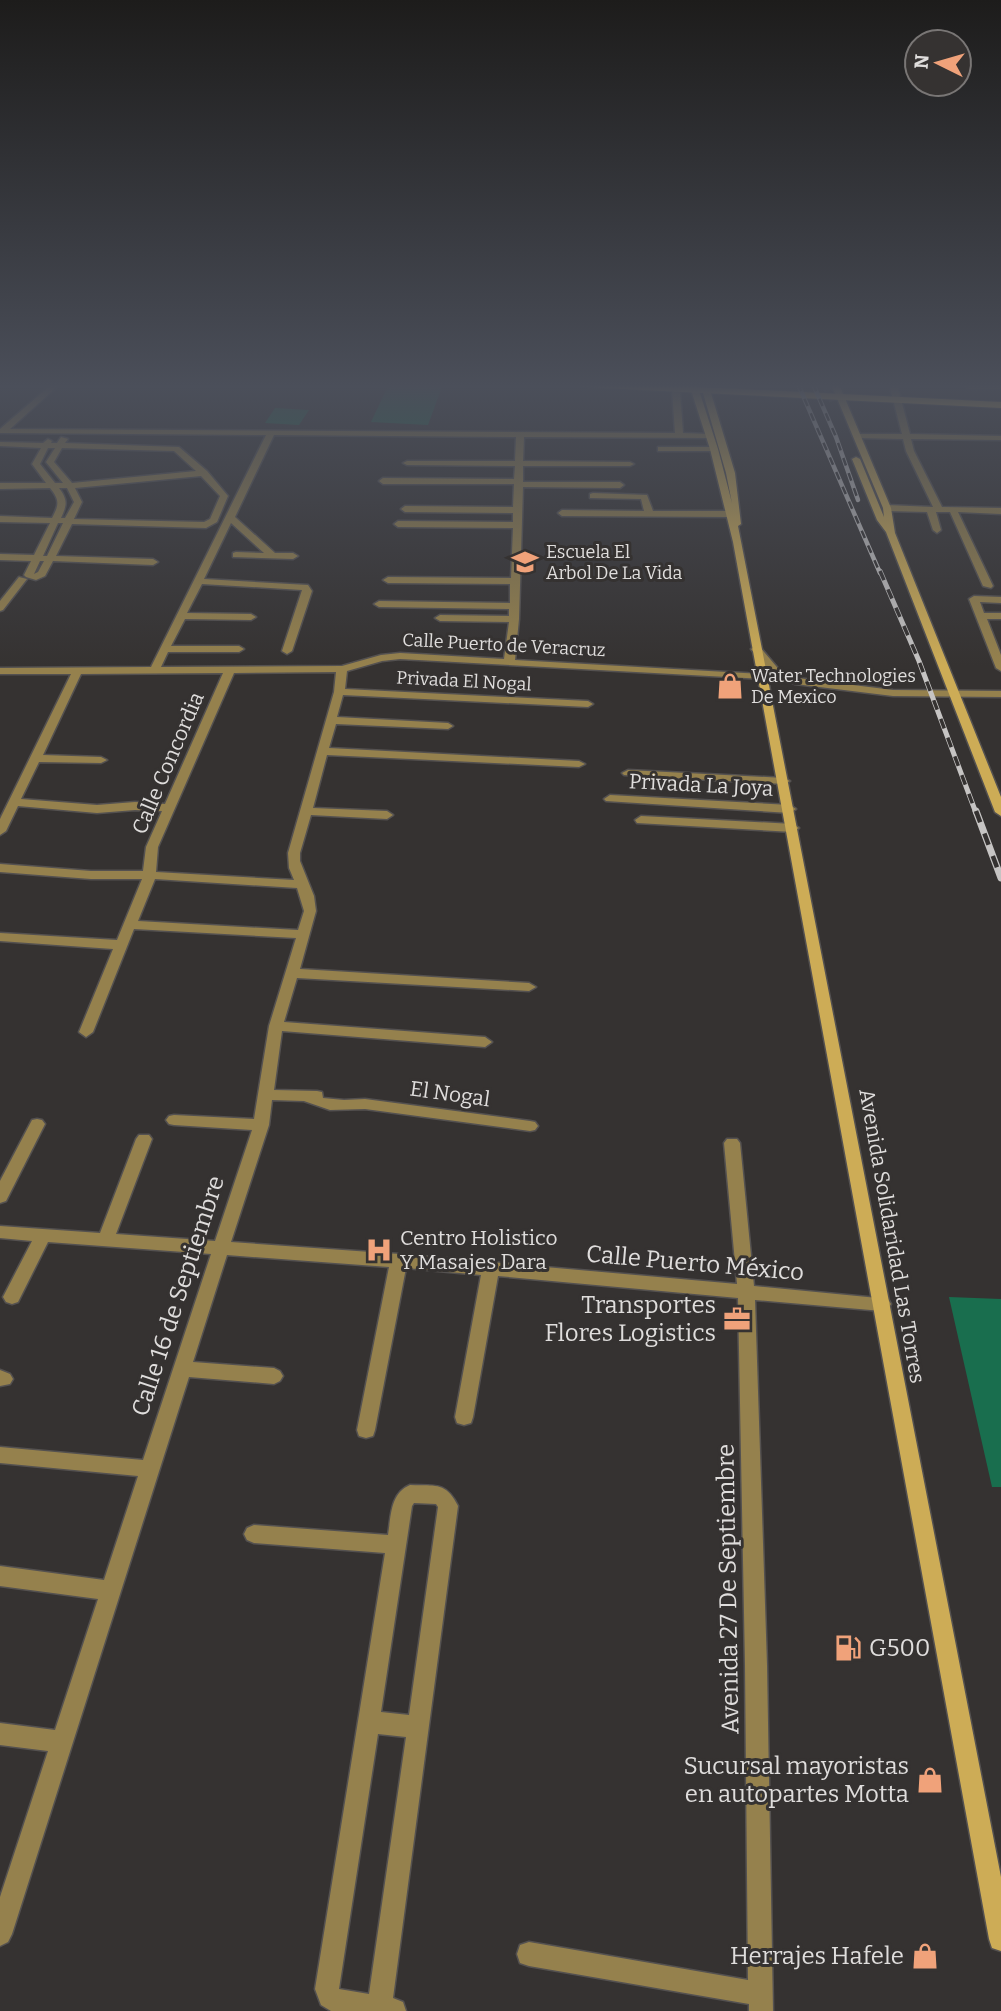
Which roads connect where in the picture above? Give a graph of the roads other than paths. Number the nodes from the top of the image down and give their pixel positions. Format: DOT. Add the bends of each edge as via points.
graph roads {
  1 [pos="45,478"];
  2 [pos="64,478"];
  3 [pos="144,478"];
  4 [pos="210,478"];
  5 [pos="249,478"];
  6 [pos="519,478"];
  7 [pos="721,478"];
  8 [pos="731,478"];
  9 [pos="866,478"];
  10 [pos="874,478"];
  11 [pos="921,478"];
  12 [pos="383,481"];
  13 [pos="519,483"];
  14 [pos="70,485"];
  15 [pos="620,485"];
  16 [pos="0,486"];
  17 [pos="51,486"];
  18 [pos="593,496"];
  19 [pos="887,508"];
  20 [pos="405,509"];
  21 [pos="517,510"];
  22 [pos="935,510"];
  23 [pos="953,510"];
  24 [pos="1001,511"];
  25 [pos="562,513"];
  26 [pos="649,513"];
  27 [pos="729,514"];
  28 [pos="230,517"];
  29 [pos="0,520"];
  30 [pos="57,521"];
  31 [pos="70,521"];
  32 [pos="398,524"];
  33 [pos="517,525"];
  34 [pos="937,530"];
  35 [pos="891,533"];
  36 [pos="737,542"];
  37 [pos="236,555"];
  38 [pos="273,556"];
  39 [pos="293,556"];
  40 [pos="0,557"];
  41 [pos="38,558"];
  42 [pos="51,559"];
  43 [pos="153,562"];
  44 [pos="22,579"];
  45 [pos="388,580"];
  46 [pos="515,581"];
  47 [pos="197,582"];
  48 [pos="988,586"];
  49 [pos="1001,600"];
  50 [pos="379,604"];
  51 [pos="514,606"];
  52 [pos="0,608"];
  53 [pos="981,615"];
  54 [pos="181,616"];
  55 [pos="1001,616"];
  56 [pos="251,617"];
  57 [pos="440,618"];
  58 [pos="514,619"];
  59 [pos="165,649"];
  60 [pos="239,649"];
  61 [pos="756,649"];
  62 [pos="287,651"];
  63 [pos="509,663"];
  64 [pos="1001,668"];
  65 [pos="155,669"];
  66 [pos="230,669"];
  67 [pos="342,669"];
  68 [pos="78,670"];
  69 [pos="0,671"];
  70 [pos="762,677"];
  71 [pos="339,692"];
  72 [pos="955,693"];
  73 [pos="1001,694"];
  74 [pos="588,705"];
  75 [pos="331,720"];
  76 [pos="448,726"];
  77 [pos="322,751"];
  78 [pos="35,758"];
  79 [pos="101,760"];
  80 [pos="579,764"];
  81 [pos="628,773"];
  82 [pos="783,781"];
  83 [pos="611,799"];
  84 [pos="14,802"];
  85 [pos="168,808"];
  86 [pos="790,809"];
  87 [pos="306,811"];
  88 [pos="1001,811"];
  89 [pos="387,815"];
  90 [pos="641,820"];
  91 [pos="793,828"];
  92 [pos="0,831"];
  93 [pos="1,870"];
  94 [pos="150,875"];
  95 [pos="302,884"];
  96 [pos="131,925"];
  97 [pos="305,934"];
  98 [pos="0,937"];
  99 [pos="123,945"];
  100 [pos="293,973"];
  101 [pos="529,987"];
  102 [pos="276,1026"];
  103 [pos="86,1032"];
  104 [pos="485,1042"];
  105 [pos="268,1095"];
  106 [pos="174,1121"];
  107 [pos="37,1124"];
  108 [pos="261,1125"];
  109 [pos="530,1126"];
  110 [pos="144,1139"];
  111 [pos="732,1143"];
  112 [pos="0,1197"];
  113 [pos="0,1232"];
  114 [pos="43,1236"];
  115 [pos="106,1239"];
  116 [pos="220,1249"];
  117 [pos="399,1261"];
  118 [pos="491,1269"];
  119 [pos="746,1292"];
  120 [pos="12,1297"];
  121 [pos="882,1304"];
  122 [pos="182,1368"];
  123 [pos="274,1376"];
  124 [pos="464,1417"];
  125 [pos="366,1430"];
  126 [pos="0,1455"];
  127 [pos="149,1469"];
  128 [pos="254,1534"];
  129 [pos="396,1545"];
  130 [pos="0,1576"];
  131 [pos="111,1591"];
  132 [pos="369,1722"];
  133 [pos="418,1727"];
  134 [pos="0,1734"];
  135 [pos="62,1742"];
  136 [pos="5,1904"];
  137 [pos="0,1934"];
  138 [pos="1001,1939"];
  139 [pos="529,1954"];
  140 [pos="761,2002"];
  141 [pos="387,2008"];
  1 -- 17 [label="street"];
  2 -- 14 [label="street"];
  3 -- 14 [label="street"];
  4 -- 31 [label="street" via="223,496 209,524"];
  5 -- 28 [label="street"];
  6 -- 13 [label="street"];
  7 -- 27 [label="main road, Avenida Solidaridad Las Torres"];
  8 -- 36 [label="main road, Avenida Solidaridad Las Torres"];
  9 -- 35 [label="main road" via="881,520"];
  10 -- 19 [label="main road"];
  11 -- 22 [label="street"];
  12 -- 13 [label="street"];
  13 -- 15 [label="street"];
  13 -- 21 [label="street"];
  14 -- 17 [label="street"];
  14 -- 31 [label="street" via="78,502"];
  16 -- 17 [label="street"];
  17 -- 30 [label="street" via="63,501"];
  18 -- 26 [label="street" via="644,497"];
  19 -- 22 [label="street"];
  19 -- 35 [label="main road"];
  20 -- 21 [label="street"];
  21 -- 33 [label="street"];
  22 -- 23 [label="street"];
  22 -- 34 [label="street"];
  23 -- 24 [label="street"];
  23 -- 48 [label="street"];
  25 -- 26 [label="street"];
  26 -- 27 [label="street"];
  27 -- 36 [label="main road, Avenida Solidaridad Las Torres"];
  28 -- 38 [label="street"];
  28 -- 47 [label="street"];
  29 -- 30 [label="street"];
  30 -- 31 [label="street"];
  30 -- 41 [label="street"];
  31 -- 42 [label="street"];
  32 -- 33 [label="street"];
  33 -- 46 [label="street"];
  35 -- 72 [label="main road"];
  36 -- 61 [label="main road, Avenida Solidaridad Las Torres"];
  37 -- 38 [label="street"];
  38 -- 39 [label="street"];
  40 -- 41 [label="street"];
  41 -- 42 [label="street"];
  41 -- 42 [label="street" via="30,576 41,575"];
  42 -- 43 [label="street"];
  44 -- 52 [label="street"];
  45 -- 46 [label="street"];
  46 -- 51 [label="street"];
  47 -- 54 [label="street"];
  47 -- 62 [label="street" via="305,587"];
  49 -- 53 [label="street" via="974,599"];
  50 -- 51 [label="street"];
  51 -- 58 [label="street"];
  53 -- 55 [label="street"];
  53 -- 64 [label="street"];
  54 -- 56 [label="street"];
  54 -- 59 [label="street"];
  57 -- 58 [label="street"];
  58 -- 63 [label="street"];
  59 -- 60 [label="street"];
  59 -- 65 [label="street"];
  61 -- 70 [label="main road, Avenida Solidaridad Las Torres"];
  61 -- 72 [label="street" via="777,674 795,681 893,693"];
  63 -- 67 [label="street, Calle Puerto de Veracruz" via="392,656"];
  63 -- 70 [label="street, Calle Puerto de Veracruz"];
  65 -- 66 [label="street, Calle Puerto de Veracruz"];
  65 -- 68 [label="street, Calle Puerto de Veracruz"];
  66 -- 67 [label="street, Calle Puerto de Veracruz"];
  66 -- 85 [label="street, Calle Concordia"];
  67 -- 71 [label="street, Calle 16 de Septiembre"];
  68 -- 69 [label="street, Calle Puerto de Veracruz"];
  68 -- 78 [label="street"];
  70 -- 82 [label="main road, Avenida Solidaridad Las Torres"];
  71 -- 74 [label="street, Privada El Nogal"];
  71 -- 75 [label="street, Calle 16 de Septiembre"];
  72 -- 73 [label="street"];
  72 -- 88 [label="main road"];
  75 -- 76 [label="street"];
  75 -- 77 [label="street, Calle 16 de Septiembre"];
  77 -- 80 [label="street"];
  77 -- 87 [label="street, Calle 16 de Septiembre"];
  78 -- 79 [label="street"];
  78 -- 84 [label="street"];
  81 -- 82 [label="street"];
  82 -- 86 [label="main road, Avenida Solidaridad Las Torres"];
  83 -- 86 [label="street, Privada La Joya"];
  84 -- 85 [label="street" via="97,809"];
  84 -- 92 [label="street"];
  85 -- 94 [label="street, Calle Concordia" via="150,854"];
  86 -- 91 [label="main road, Avenida Solidaridad Las Torres"];
  87 -- 89 [label="street"];
  87 -- 95 [label="street, Calle 16 de Septiembre" via="293,861"];
  90 -- 91 [label="street"];
  91 -- 121 [label="main road, Avenida Solidaridad Las Torres"];
  93 -- 94 [label="street"];
  94 -- 95 [label="street"];
  94 -- 96 [label="street, Calle Concordia"];
  95 -- 97 [label="street, Calle 16 de Septiembre" via="310,904"];
  96 -- 97 [label="street"];
  96 -- 99 [label="street, Calle Concordia"];
  97 -- 100 [label="street, Calle 16 de Septiembre"];
  98 -- 99 [label="street"];
  99 -- 103 [label="street, Calle Concordia"];
  100 -- 101 [label="street"];
  100 -- 102 [label="street, Calle 16 de Septiembre"];
  102 -- 104 [label="street"];
  102 -- 105 [label="street, Calle 16 de Septiembre"];
  105 -- 108 [label="street, Calle 16 de Septiembre"];
  105 -- 109 [label="street, El Nogal"];
  106 -- 108 [label="street"];
  107 -- 112 [label="street"];
  108 -- 116 [label="street, Calle 16 de Septiembre"];
  110 -- 115 [label="street"];
  111 -- 119 [label="street, Avenida 27 De Septiembre"];
  113 -- 114 [label="street, Calle Puerto México"];
  114 -- 115 [label="street, Calle Puerto México"];
  114 -- 120 [label="street"];
  115 -- 116 [label="street, Calle Puerto México"];
  116 -- 117 [label="street, Calle Puerto México"];
  116 -- 122 [label="street, Calle 16 de Septiembre"];
  117 -- 118 [label="street, Calle Puerto México"];
  117 -- 125 [label="street"];
  118 -- 119 [label="street, Calle Puerto México"];
  118 -- 124 [label="street"];
  119 -- 121 [label="street, Calle Puerto México"];
  119 -- 140 [label="street, Avenida 27 De Septiembre"];
  121 -- 138 [label="main road, Avenida Solidaridad Las Torres"];
  122 -- 123 [label="street"];
  122 -- 127 [label="street, Calle 16 de Septiembre"];
  126 -- 127 [label="street"];
  127 -- 131 [label="street, Calle 16 de Septiembre"];
  128 -- 129 [label="street"];
  129 -- 132 [label="street"];
  129 -- 133 [label="street" via="406,1497 415,1493 444,1497 448,1506"];
  130 -- 131 [label="street"];
  131 -- 135 [label="street, Calle 16 de Septiembre"];
  132 -- 133 [label="street"];
  132 -- 141 [label="street" via="327,1989 334,2000"];
  133 -- 141 [label="street"];
  134 -- 135 [label="street"];
  135 -- 136 [label="street, Calle 16 de Septiembre"];
  136 -- 137 [label="street, Calle 16 de Septiembre"];
  139 -- 140 [label="street"];
}
